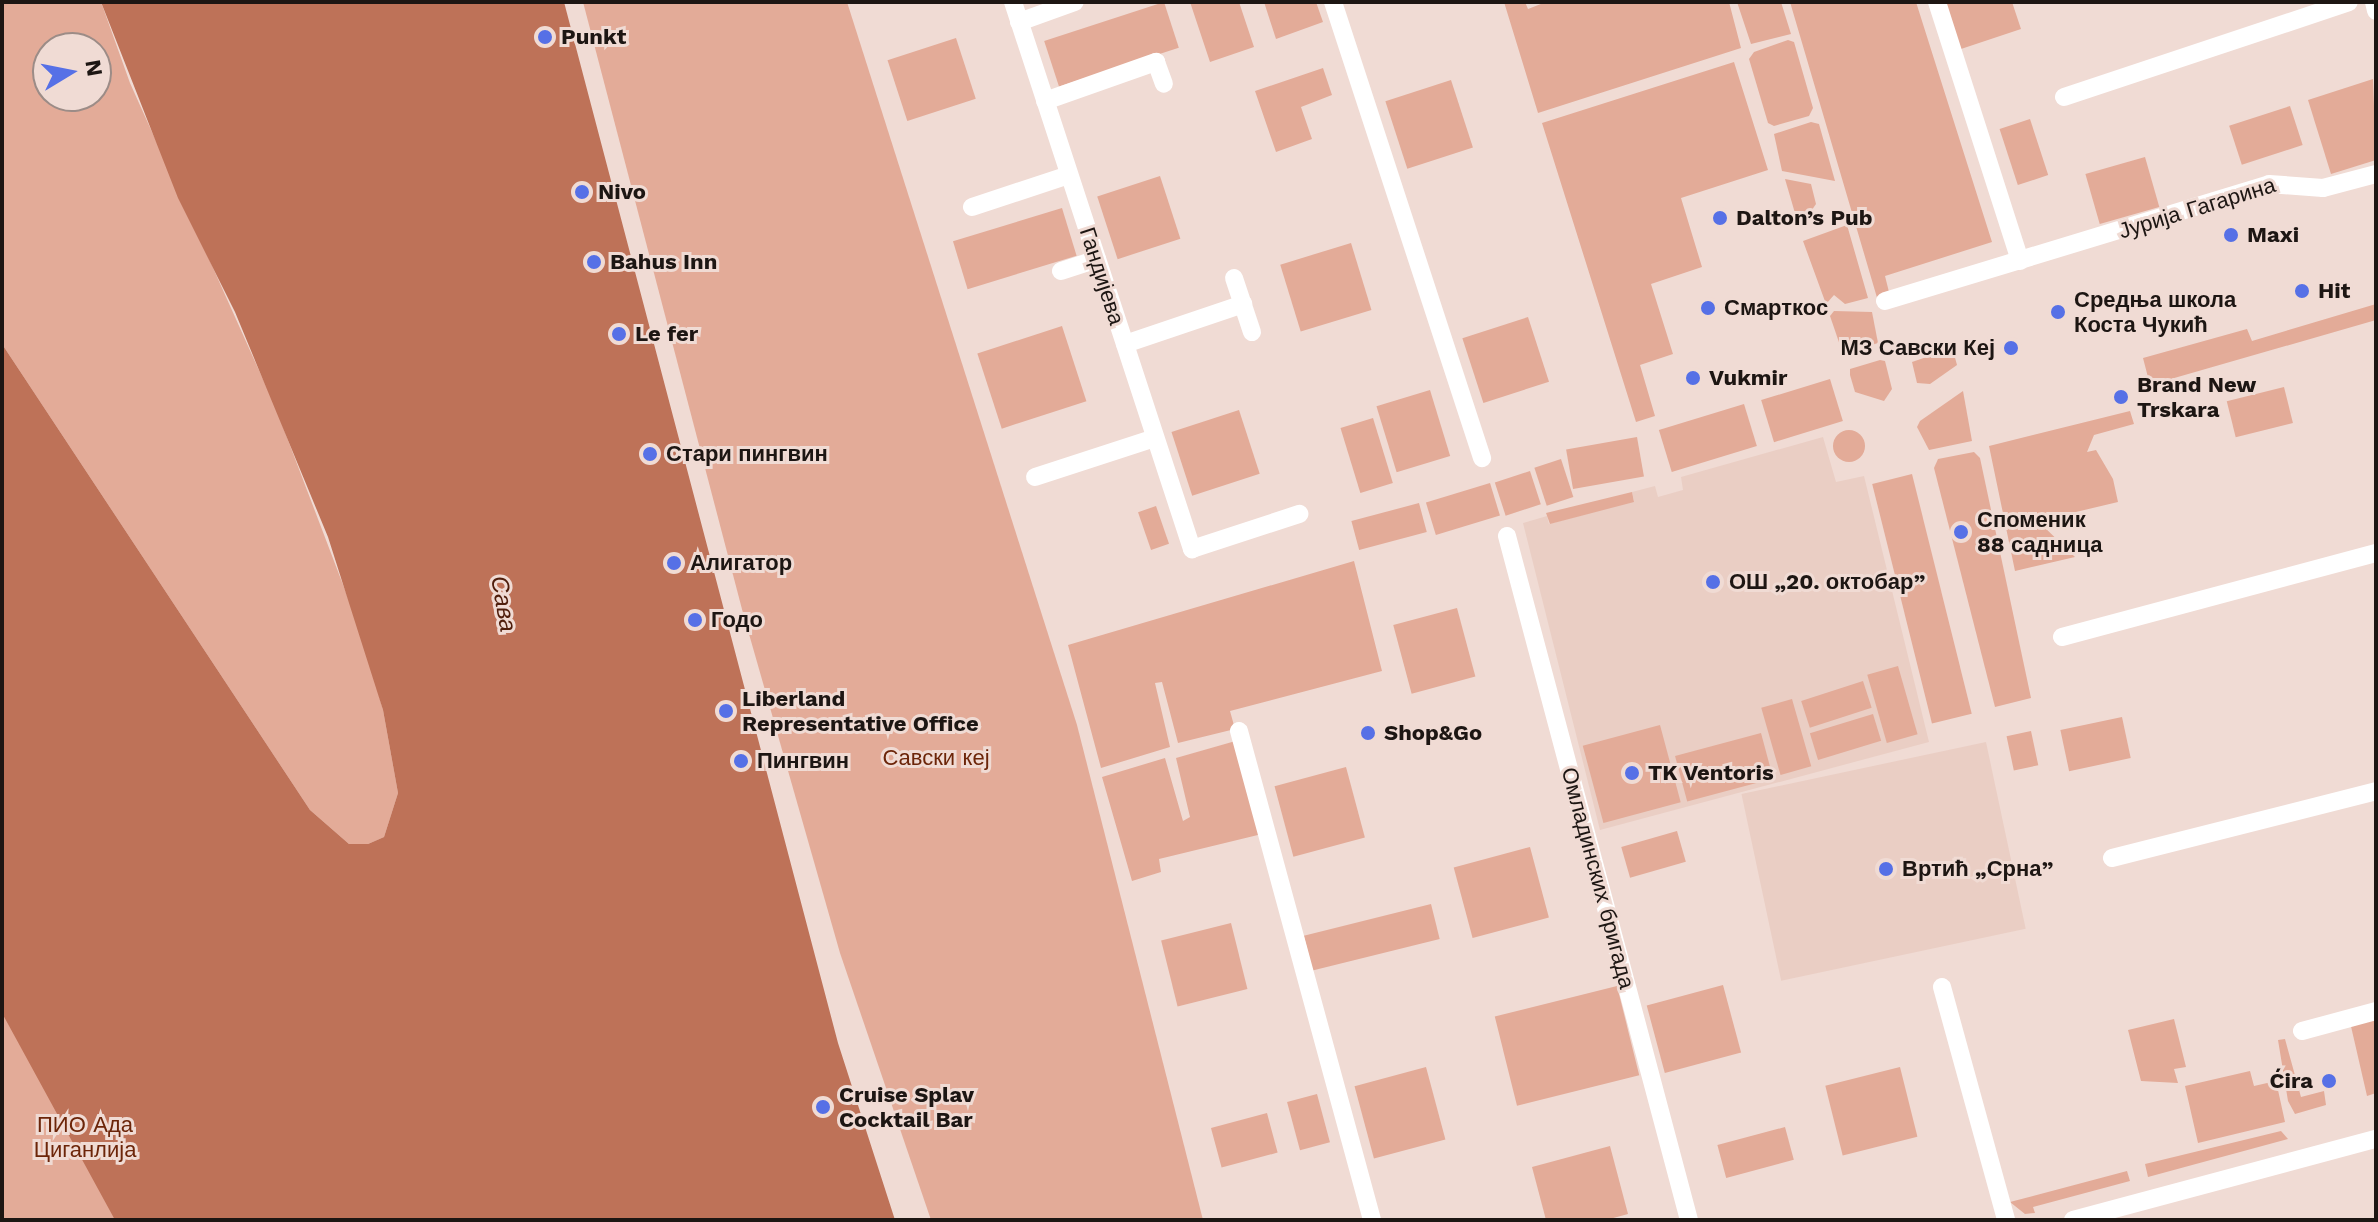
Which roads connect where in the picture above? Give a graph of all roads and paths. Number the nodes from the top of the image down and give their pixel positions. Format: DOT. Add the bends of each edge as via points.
graph roads {
  1 [pos="1013,2"];
  2 [pos="1075,2"];
  3 [pos="1333,2"];
  4 [pos="1937,2"];
  5 [pos="2349,2"];
  6 [pos="2374,2"];
  7 [pos="2376,11"];
  8 [pos="1019,22"];
  9 [pos="1164,84"];
  10 [pos="2064,97"];
  11 [pos="1045,101"];
  12 [pos="2376,174"];
  13 [pos="1069,175"];
  14 [pos="972,207"];
  15 [pos="1097,259"];
  16 [pos="2020,261"];
  17 [pos="1061,271"];
  18 [pos="1234,278"];
  19 [pos="1885,301"];
  20 [pos="1243,304"];
  21 [pos="1252,332"];
  22 [pos="1125,344"];
  23 [pos="1155,438"];
  24 [pos="1482,458"];
  25 [pos="1035,477"];
  26 [pos="1299,514"];
  27 [pos="1507,536"];
  28 [pos="2376,553"];
  29 [pos="2062,637"];
  30 [pos="1239,731"];
  31 [pos="2376,791"];
  32 [pos="2112,858"];
  33 [pos="1942,987"];
  34 [pos="2376,1011"];
  35 [pos="2302,1031"];
  36 [pos="2376,1139"];
  37 [pos="2113,1215"];
  38 [pos="1372,1220"];
  39 [pos="1689,1220"];
  40 [pos="2006,1220"];
  41 [pos="2073,1220"];
  1 -- 8 [label="street, Гандијева"];
  2 -- 8 [label="street"];
  3 -- 24 [label="street"];
  4 -- 16 [label="street"];
  5 -- 10 [label="street"];
  6 -- 7 [label="street"];
  8 -- 11 [label="street, Гандијева"];
  9 -- 11 [label="street" via="1156,62"];
  11 -- 13 [label="street, Гандијева"];
  12 -- 16 [label="street, Јурија Гагарина" via="2323,188 2269,184"];
  13 -- 14 [label="street"];
  13 -- 15 [label="street, Гандијева"];
  15 -- 17 [label="street"];
  15 -- 22 [label="street, Гандијева"];
  16 -- 19 [label="street, Јурија Гагарина"];
  18 -- 20 [label="street"];
  20 -- 21 [label="street"];
  20 -- 22 [label="street"];
  22 -- 23 [label="street, Гандијева"];
  23 -- 25 [label="street"];
  23 -- 26 [label="street, Гандијева" via="1192,549"];
  27 -- 39 [label="street, Омладинских бригада"];
  28 -- 29 [label="street"];
  30 -- 38 [label="street"];
  31 -- 32 [label="street"];
  33 -- 40 [label="street"];
  34 -- 35 [label="street"];
  36 -- 37 [label="street"];
  37 -- 41 [label="street"];
}
